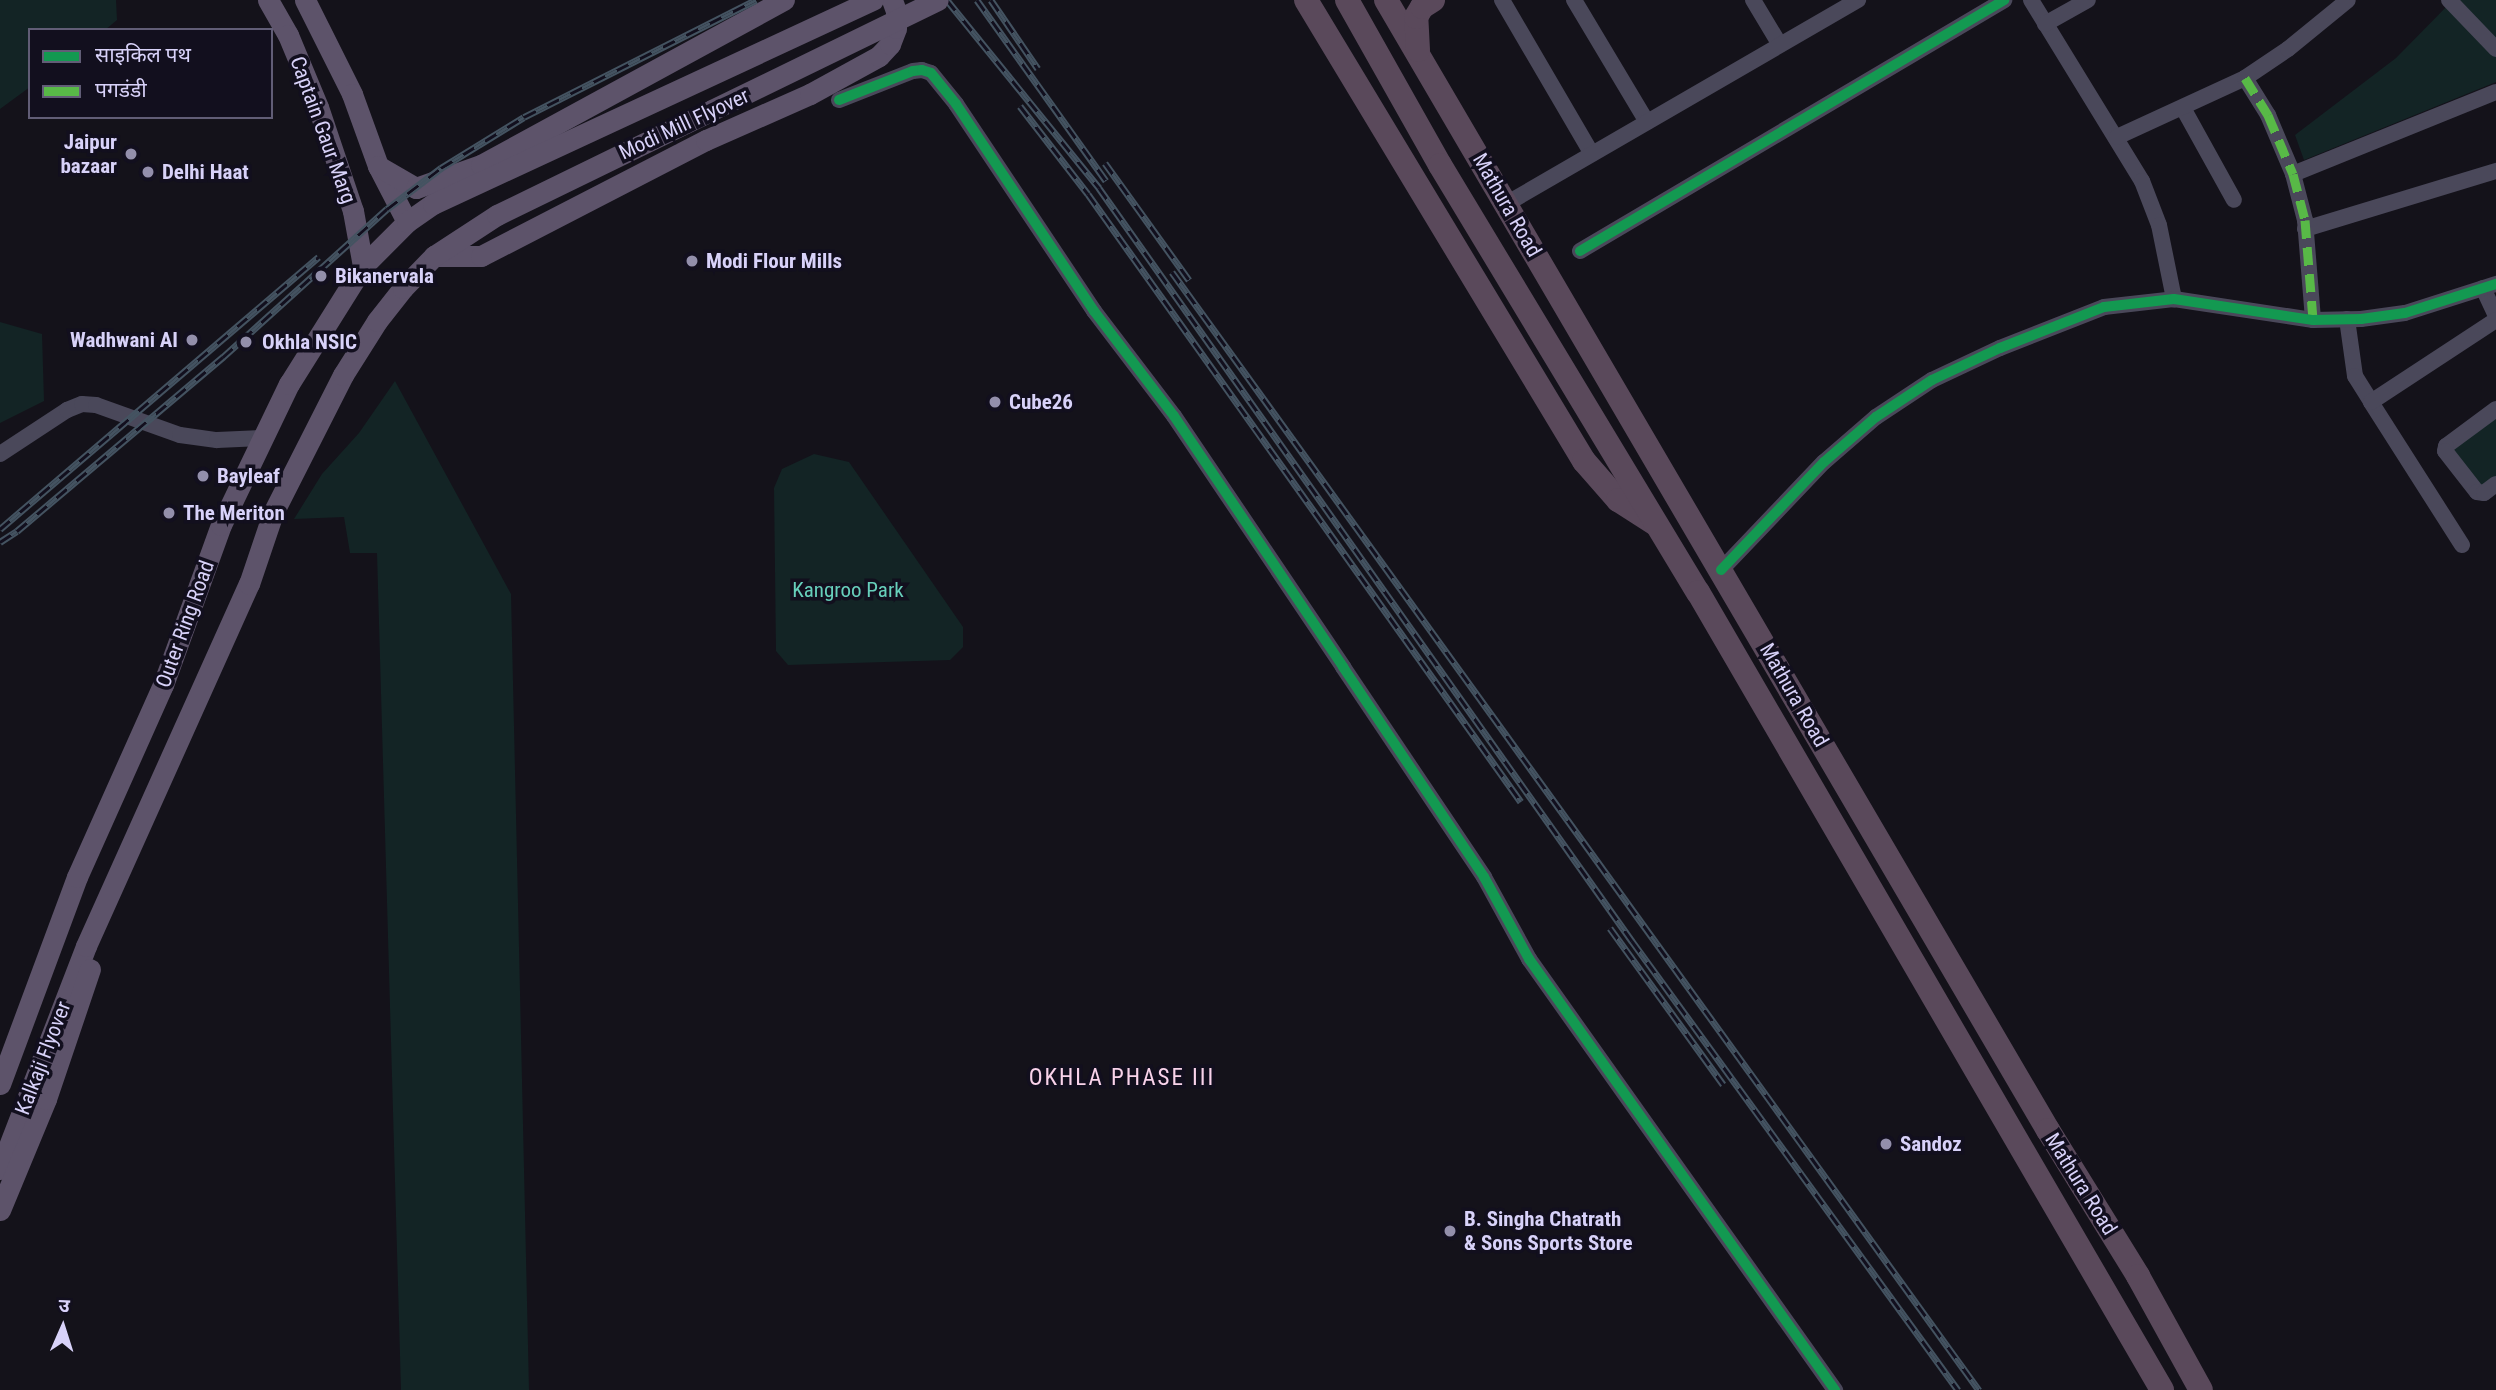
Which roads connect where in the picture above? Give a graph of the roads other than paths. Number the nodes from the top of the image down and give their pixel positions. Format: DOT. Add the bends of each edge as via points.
graph roads {
  1 [pos="268,0"];
  2 [pos="305,0"];
  3 [pos="784,0"];
  4 [pos="873,0"];
  5 [pos="892,0"];
  6 [pos="938,0"];
  7 [pos="1306,0"];
  8 [pos="1347,0"];
  9 [pos="1385,0"];
  10 [pos="1433,0"];
  11 [pos="1502,0"];
  12 [pos="1574,0"];
  13 [pos="1753,0"];
  14 [pos="2004,0"];
  15 [pos="2031,0"];
  16 [pos="2088,0"];
  17 [pos="2449,0"];
  18 [pos="1856,1"];
  19 [pos="2340,3"];
  20 [pos="2045,24"];
  21 [pos="1780,46"];
  22 [pos="2496,49"];
  23 [pos="1419,57"];
  24 [pos="2245,78"];
  25 [pos="2496,92"];
  26 [pos="839,100"];
  27 [pos="2183,108"];
  28 [pos="1647,122"];
  29 [pos="2117,137"];
  30 [pos="1592,154"];
  31 [pos="379,166"];
  32 [pos="2496,171"];
  33 [pos="2293,174"];
  34 [pos="455,175"];
  35 [pos="2234,200"];
  36 [pos="433,204"];
  37 [pos="1506,204"];
  38 [pos="407,222"];
  39 [pos="2305,229"];
  40 [pos="1580,251"];
  41 [pos="434,256"];
  42 [pos="363,266"];
  43 [pos="2489,286"];
  44 [pos="2174,299"];
  45 [pos="2496,318"];
  46 [pos="2347,319"];
  47 [pos="2313,320"];
  48 [pos="2371,402"];
  49 [pos="2496,409"];
  50 [pos="261,438"];
  51 [pos="0,454"];
  52 [pos="2496,484"];
  53 [pos="1660,527"];
  54 [pos="2462,545"];
  55 [pos="1721,570"];
  56 [pos="86,946"];
  57 [pos="0,1084"];
  58 [pos="0,1170"];
  59 [pos="0,1210"];
  60 [pos="1835,1390"];
  61 [pos="2162,1390"];
  62 [pos="2201,1390"];
  1 -- 42 [label="main road, Captain Gaur Marg" via="288,35 317,107 353,211"];
  2 -- 31 [label="main road, Captain Gaur Marg" via="352,94"];
  3 -- 34 [label="main road"];
  4 -- 36 [label="main road, Modi Mill Flyover"];
  5 -- 41 [label="main road" via="896,28 879,56 481,256"];
  6 -- 41 [label="main road, Modi Mill Flyover, bridge" via="530,197"];
  7 -- 53 [label="highway" via="1584,461 1618,500"];
  8 -- 53 [label="highway, Mathura Road" via="1440,165"];
  9 -- 23 [label="highway, Mathura Road"];
  10 -- 23 [label="highway" via="1416,17"];
  11 -- 30 [label="street"];
  12 -- 28 [label="street"];
  13 -- 21 [label="street"];
  14 -- 40 [label="street"];
  15 -- 20 [label="street"];
  16 -- 20 [label="street"];
  17 -- 22 [label="street"];
  18 -- 21 [label="street"];
  19 -- 24 [label="street"];
  20 -- 29 [label="street"];
  21 -- 28 [label="street"];
  23 -- 37 [label="highway, Mathura Road"];
  24 -- 27 [label="street"];
  24 -- 33 [label="street" via="2268,115"];
  25 -- 33 [label="street"];
  26 -- 60 [label="street" via="922,70 931,73 956,104 1094,311 1174,416 1484,877 1529,959"];
  27 -- 29 [label="street"];
  27 -- 35 [label="street"];
  28 -- 30 [label="street"];
  29 -- 44 [label="street" via="2160,225"];
  30 -- 37 [label="street"];
  31 -- 34 [label="main road" via="416,188"];
  31 -- 38 [label="main road, Captain Gaur Marg"];
  32 -- 39 [label="street"];
  33 -- 39 [label="street"];
  34 -- 36 [label="main road"];
  36 -- 38 [label="main road, Outer Ring Road"];
  37 -- 55 [label="highway, Mathura Road"];
  38 -- 42 [label="main road, Outer Ring Road"];
  39 -- 47 [label="street"];
  41 -- 56 [label="main road, Outer Ring Road" via="377,321 301,456 273,513 249,584"];
  42 -- 50 [label="main road, Outer Ring Road"];
  43 -- 45 [label="street"];
  43 -- 46 [label="street" via="2405,313"];
  44 -- 47 [label="street"];
  44 -- 55 [label="street" via="2104,307 1932,380 1876,417 1824,462"];
  45 -- 48 [label="street"];
  46 -- 47 [label="street"];
  46 -- 48 [label="street" via="2355,376"];
  48 -- 54 [label="street"];
  49 -- 52 [label="street" via="2445,451 2477,492 2484,493"];
  50 -- 51 [label="street" via="217,440 180,435 82,404"];
  50 -- 57 [label="main road, Outer Ring Road" via="221,525 163,685 77,877"];
  53 -- 61 [label="highway, Mathura Road"];
  55 -- 62 [label="highway, Mathura Road"];
  56 -- 58 [label="main road, Kalkaji Flyover"];
  56 -- 59 [label="main road" via="90,972 46,1100"];
}
